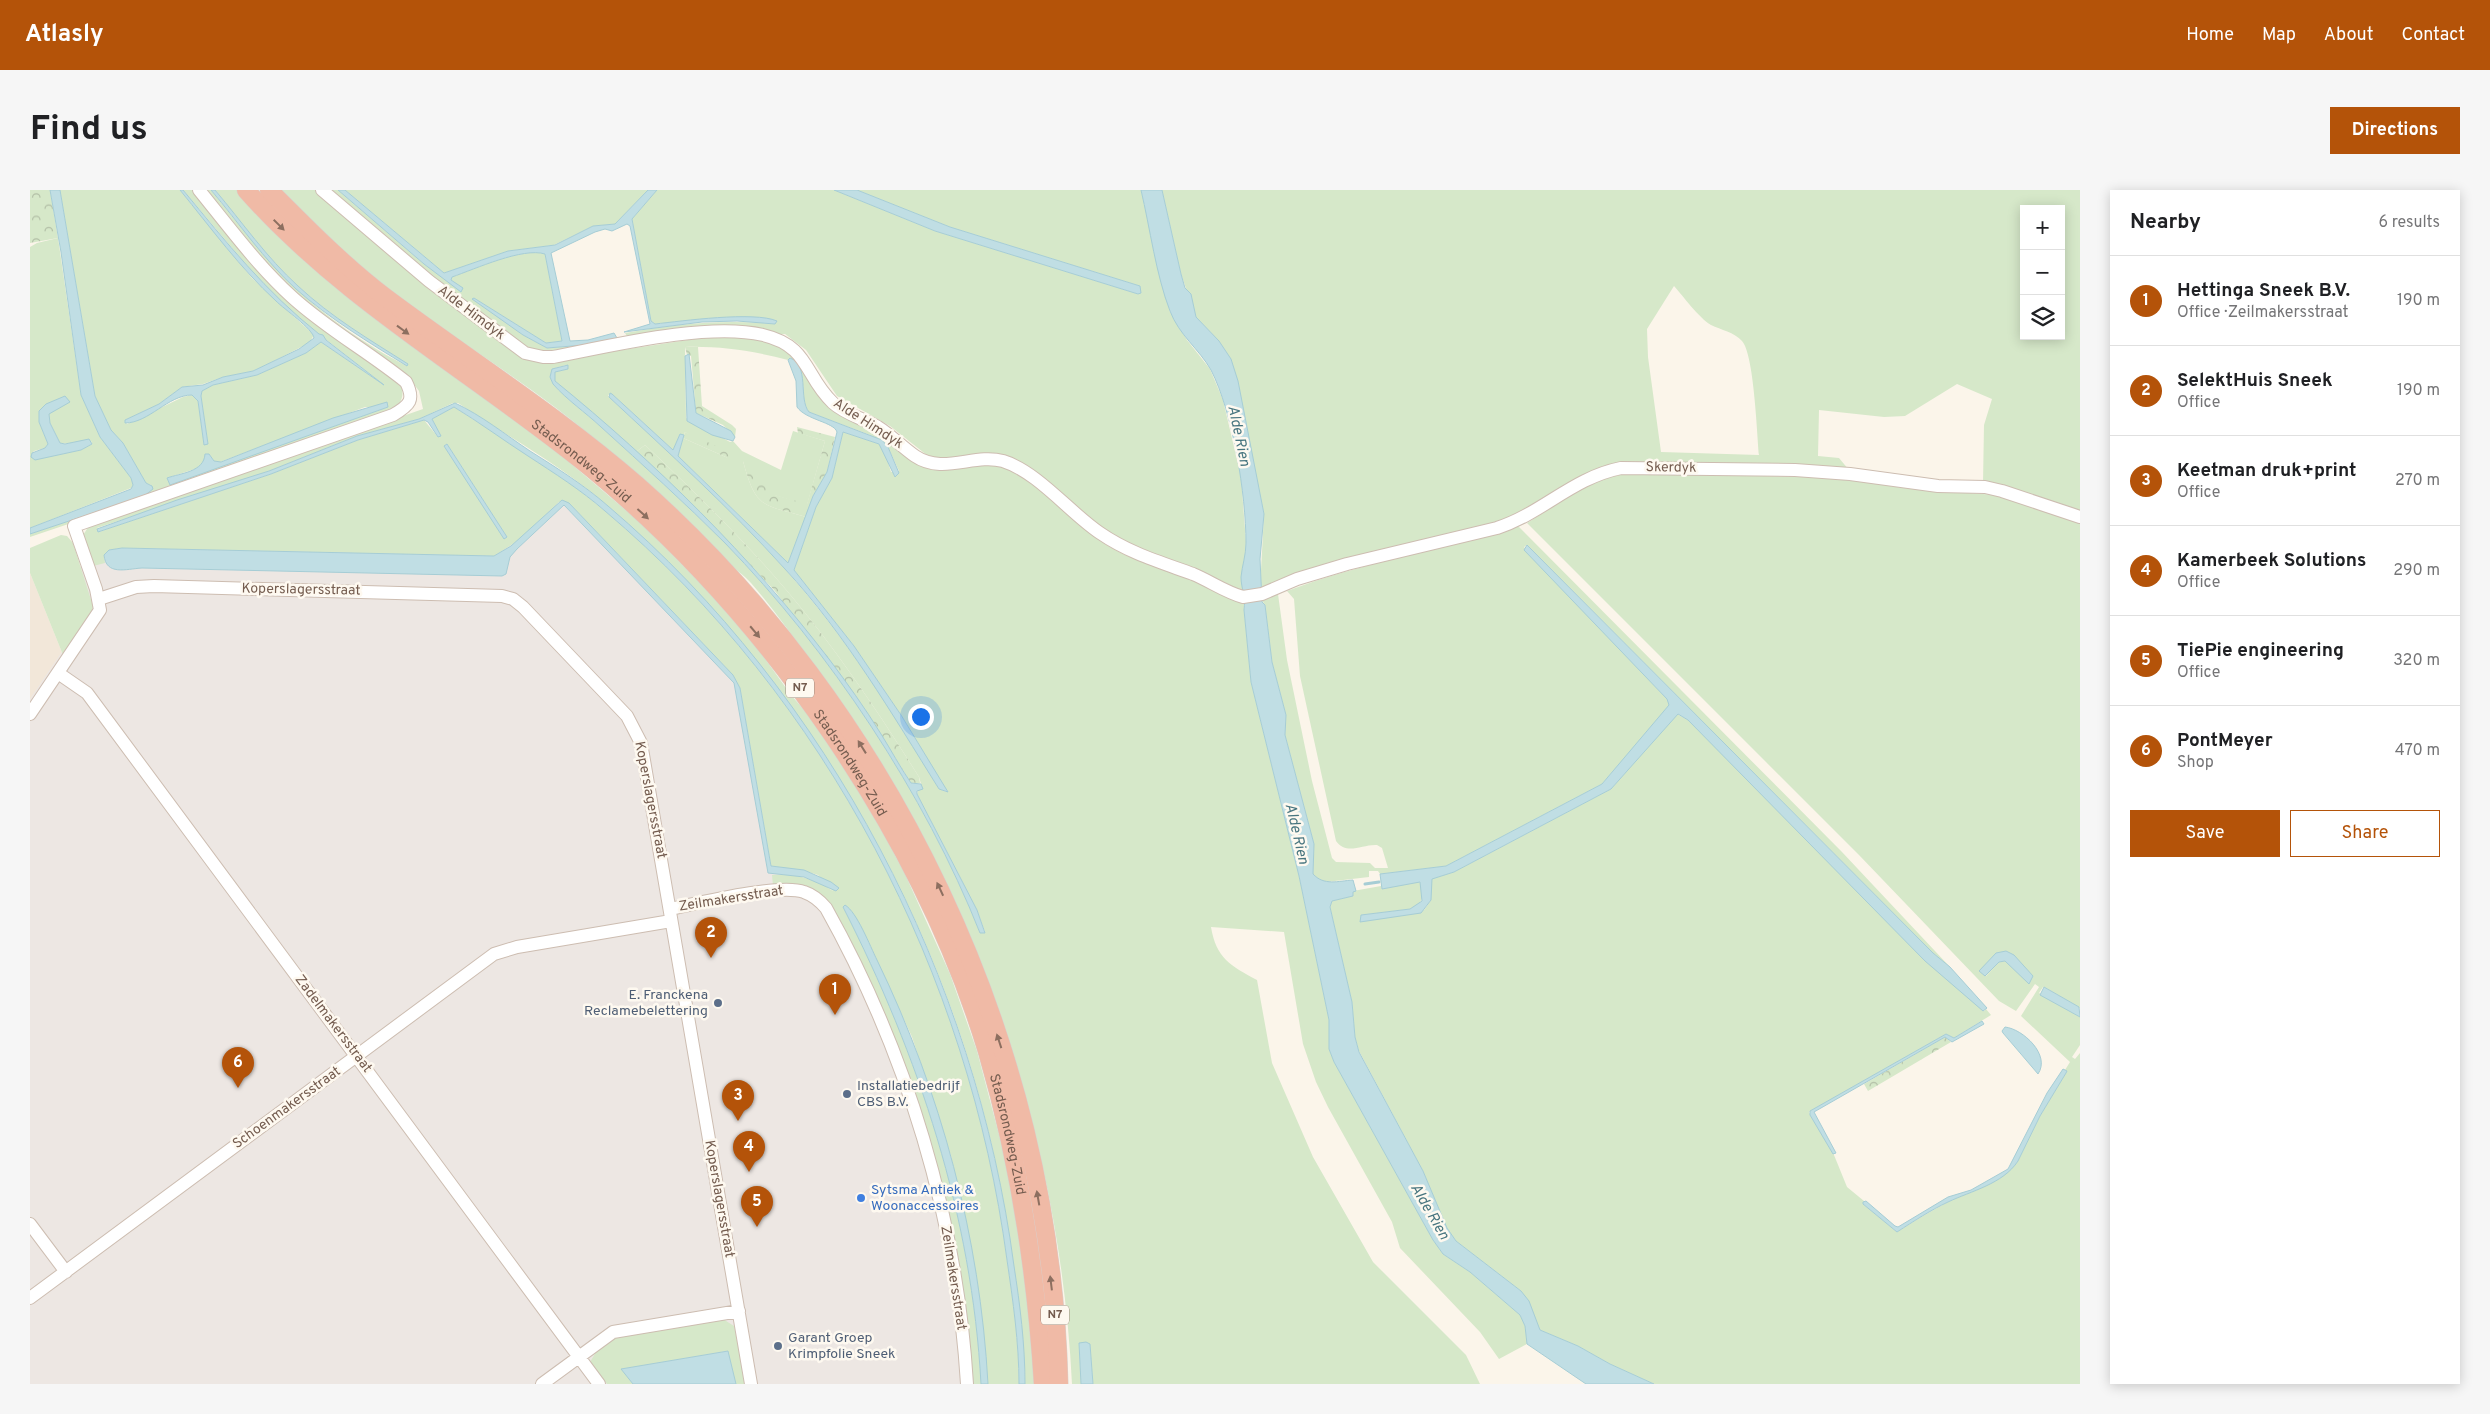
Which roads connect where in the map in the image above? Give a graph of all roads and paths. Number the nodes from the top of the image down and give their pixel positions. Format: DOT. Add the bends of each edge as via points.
graph roads {
  1 [pos="199,190"];
  2 [pos="246,190"];
  3 [pos="269,190"];
  4 [pos="322,190"];
  5 [pos="2080,517"];
  6 [pos="1279,588"];
  7 [pos="99,599"];
  8 [pos="58,672"];
  9 [pos="30,714"];
  10 [pos="671,915"];
  11 [pos="357,1057"];
  12 [pos="30,1224"];
  13 [pos="66,1272"];
  14 [pos="30,1298"];
  15 [pos="739,1311"];
  16 [pos="579,1357"];
  17 [pos="542,1384"];
  18 [pos="599,1384"];
  19 [pos="751,1384"];
  20 [pos="966,1384"];
  21 [pos="1043,1384"];
  22 [pos="1059,1384"];
  1 -- 7 [label="street" via="260,265 292,297 406,382 411,393 410,401 394,415 74,526"];
  2 -- 21 [label="highway, Stadsrondweg-Zuid / N7, one-way" via="290,236 375,310 591,468 670,539 757,634 845,753 938,923 986,1048 1015,1160 1030,1246"];
  22 -- 3 [label="highway, Stadsrondweg-Zuid / N7, one-way" via="1047,1246 1018,1100 954,918 929,864 861,745 771,624 680,525 562,423 383,295"];
  4 -- 6 [label="street, Alde Himdyk" via="429,281 525,352 553,357 710,332 770,337 797,351 835,405 879,428 916,457 942,465 993,460 1010,464 1120,546 1232,594 1253,596"];
  5 -- 6 [label="street, Skerdyk" via="1985,487 1938,486 1795,470 1622,468 1582,481 1519,521 1347,564"];
  7 -- 8 [label="street" via="100,610 94,621"];
  7 -- 10 [label="street, Koperslagersstraat" via="136,587 154,586 487,594 513,599 627,716 636,730"];
  8 -- 9 [label="street"];
  8 -- 11 [label="street, Zadelmakersstraat" via="87,693"];
  10 -- 11 [label="street, Schoenmakersstraat" via="502,950"];
  10 -- 15 [label="street, Koperslagersstraat"];
  10 -- 20 [label="street, Zeilmakersstraat" via="779,889 805,892 826,908 881,1020 918,1124 950,1253"];
  11 -- 13 [label="street, Schoenmakersstraat"];
  11 -- 16 [label="street, Zadelmakersstraat"];
  12 -- 13 [label="street"];
  13 -- 14 [label="street, Schoenmakersstraat"];
  15 -- 16 [label="street" via="613,1332"];
  15 -- 19 [label="street, Koperslagersstraat"];
  16 -- 17 [label="street"];
  16 -- 18 [label="street, Zadelmakersstraat"];
}
